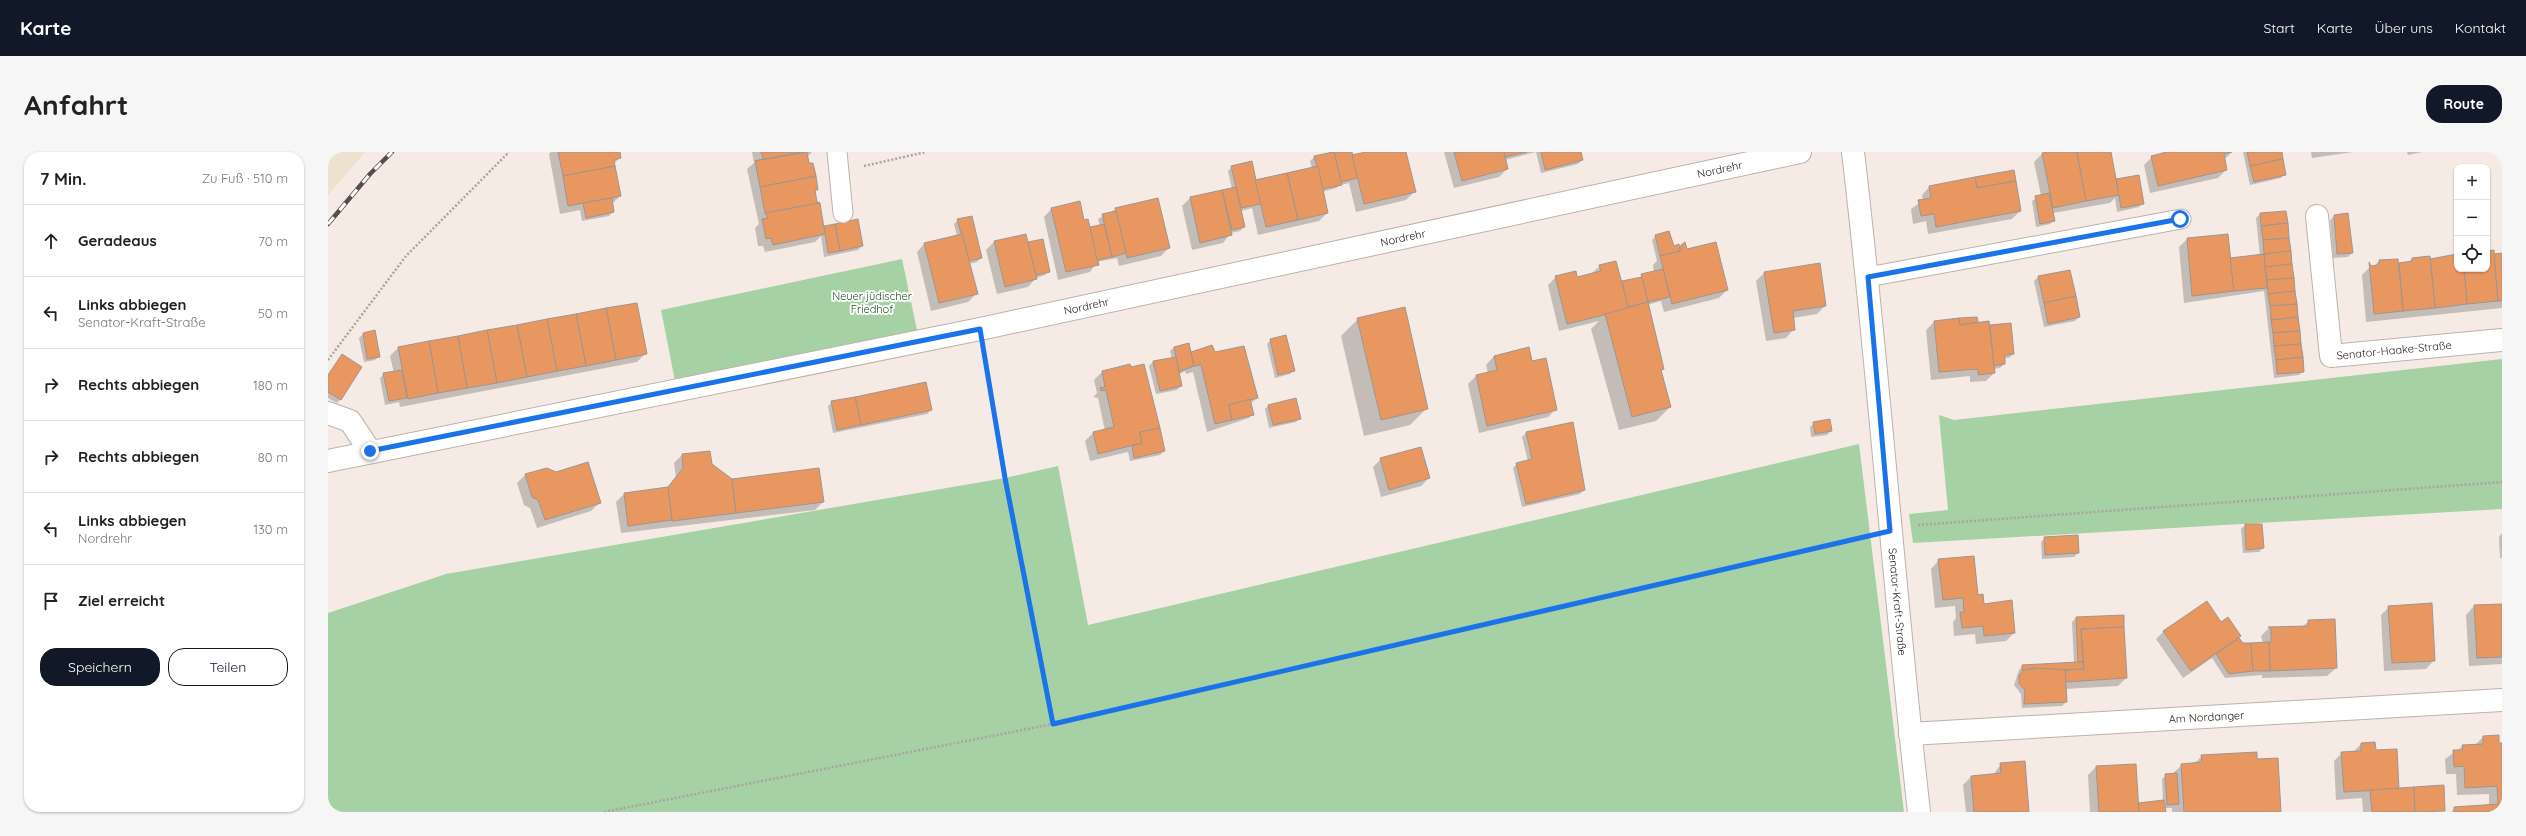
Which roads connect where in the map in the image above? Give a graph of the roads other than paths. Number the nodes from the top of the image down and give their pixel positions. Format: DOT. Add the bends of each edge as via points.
graph roads {
  1 [pos="837,152"];
  2 [pos="1800,152"];
  3 [pos="1853,152"];
  4 [pos="844,213"];
  5 [pos="2317,216"];
  6 [pos="2180,219"];
  7 [pos="1868,277"];
  8 [pos="2502,340"];
  9 [pos="328,413"];
  10 [pos="370,451"];
  11 [pos="328,461"];
  12 [pos="2502,700"];
  13 [pos="1910,734"];
  14 [pos="1919,812"];
  1 -- 4 [label="lane"];
  2 -- 10 [label="street, Nordrehr" via="980,329"];
  3 -- 7 [label="street, Senator-Kraft-Straße"];
  5 -- 8 [label="street, Senator-Haake-Straße" via="2331,356"];
  6 -- 7 [label="lane"];
  7 -- 13 [label="street, Senator-Kraft-Straße"];
  9 -- 10 [label="street" via="350,421"];
  10 -- 11 [label="street, Nordrehr"];
  12 -- 13 [label="street, Am Nordanger"];
  13 -- 14 [label="street, Senator-Kraft-Straße"];
}
